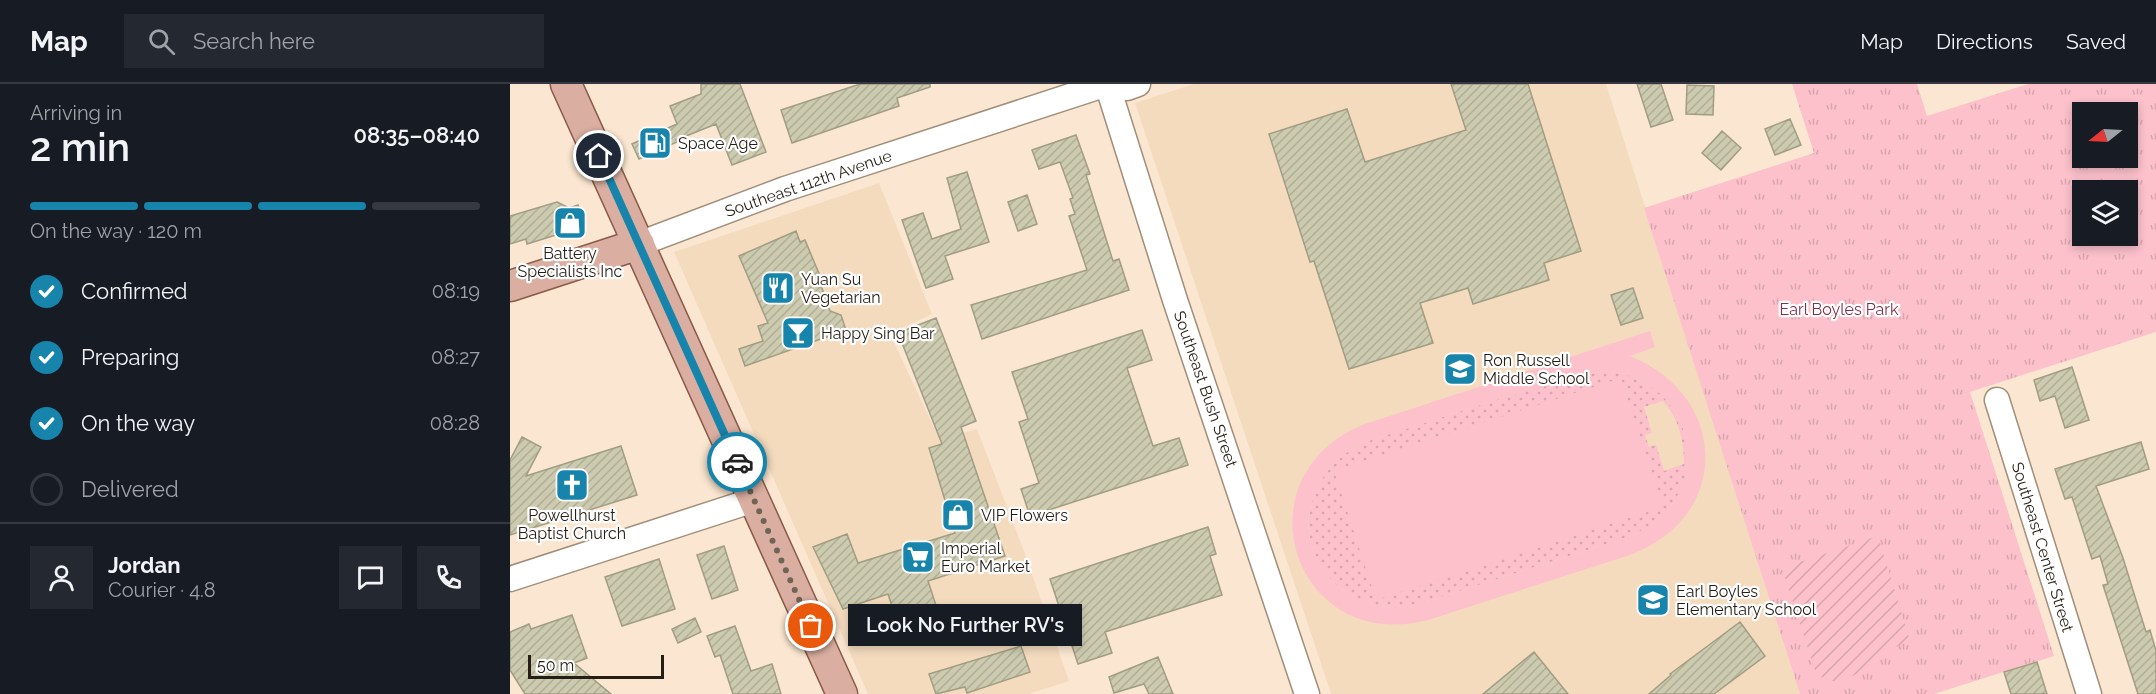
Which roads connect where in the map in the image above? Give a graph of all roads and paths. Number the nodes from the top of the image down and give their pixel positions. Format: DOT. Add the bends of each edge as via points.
graph roads {
  1 [pos="566,84"];
  2 [pos="1107,84"];
  3 [pos="1138,84"];
  4 [pos="639,244"];
  5 [pos="510,286"];
  6 [pos="1997,400"];
  7 [pos="754,500"];
  8 [pos="510,579"];
  9 [pos="842,694"];
  10 [pos="1307,694"];
  11 [pos="2089,694"];
  1 -- 4 [label="main road"];
  2 -- 3 [label="street, Southeast 112th Avenue" via="1127,88"];
  2 -- 4 [label="street, Southeast 112th Avenue" via="785,189"];
  2 -- 10 [label="street, Southeast Bush Street"];
  4 -- 5 [label="main road, Southeast 112th Avenue"];
  4 -- 7 [label="main road"];
  6 -- 11 [label="street, Southeast Center Street"];
  7 -- 8 [label="street"];
  7 -- 9 [label="main road"];
}
